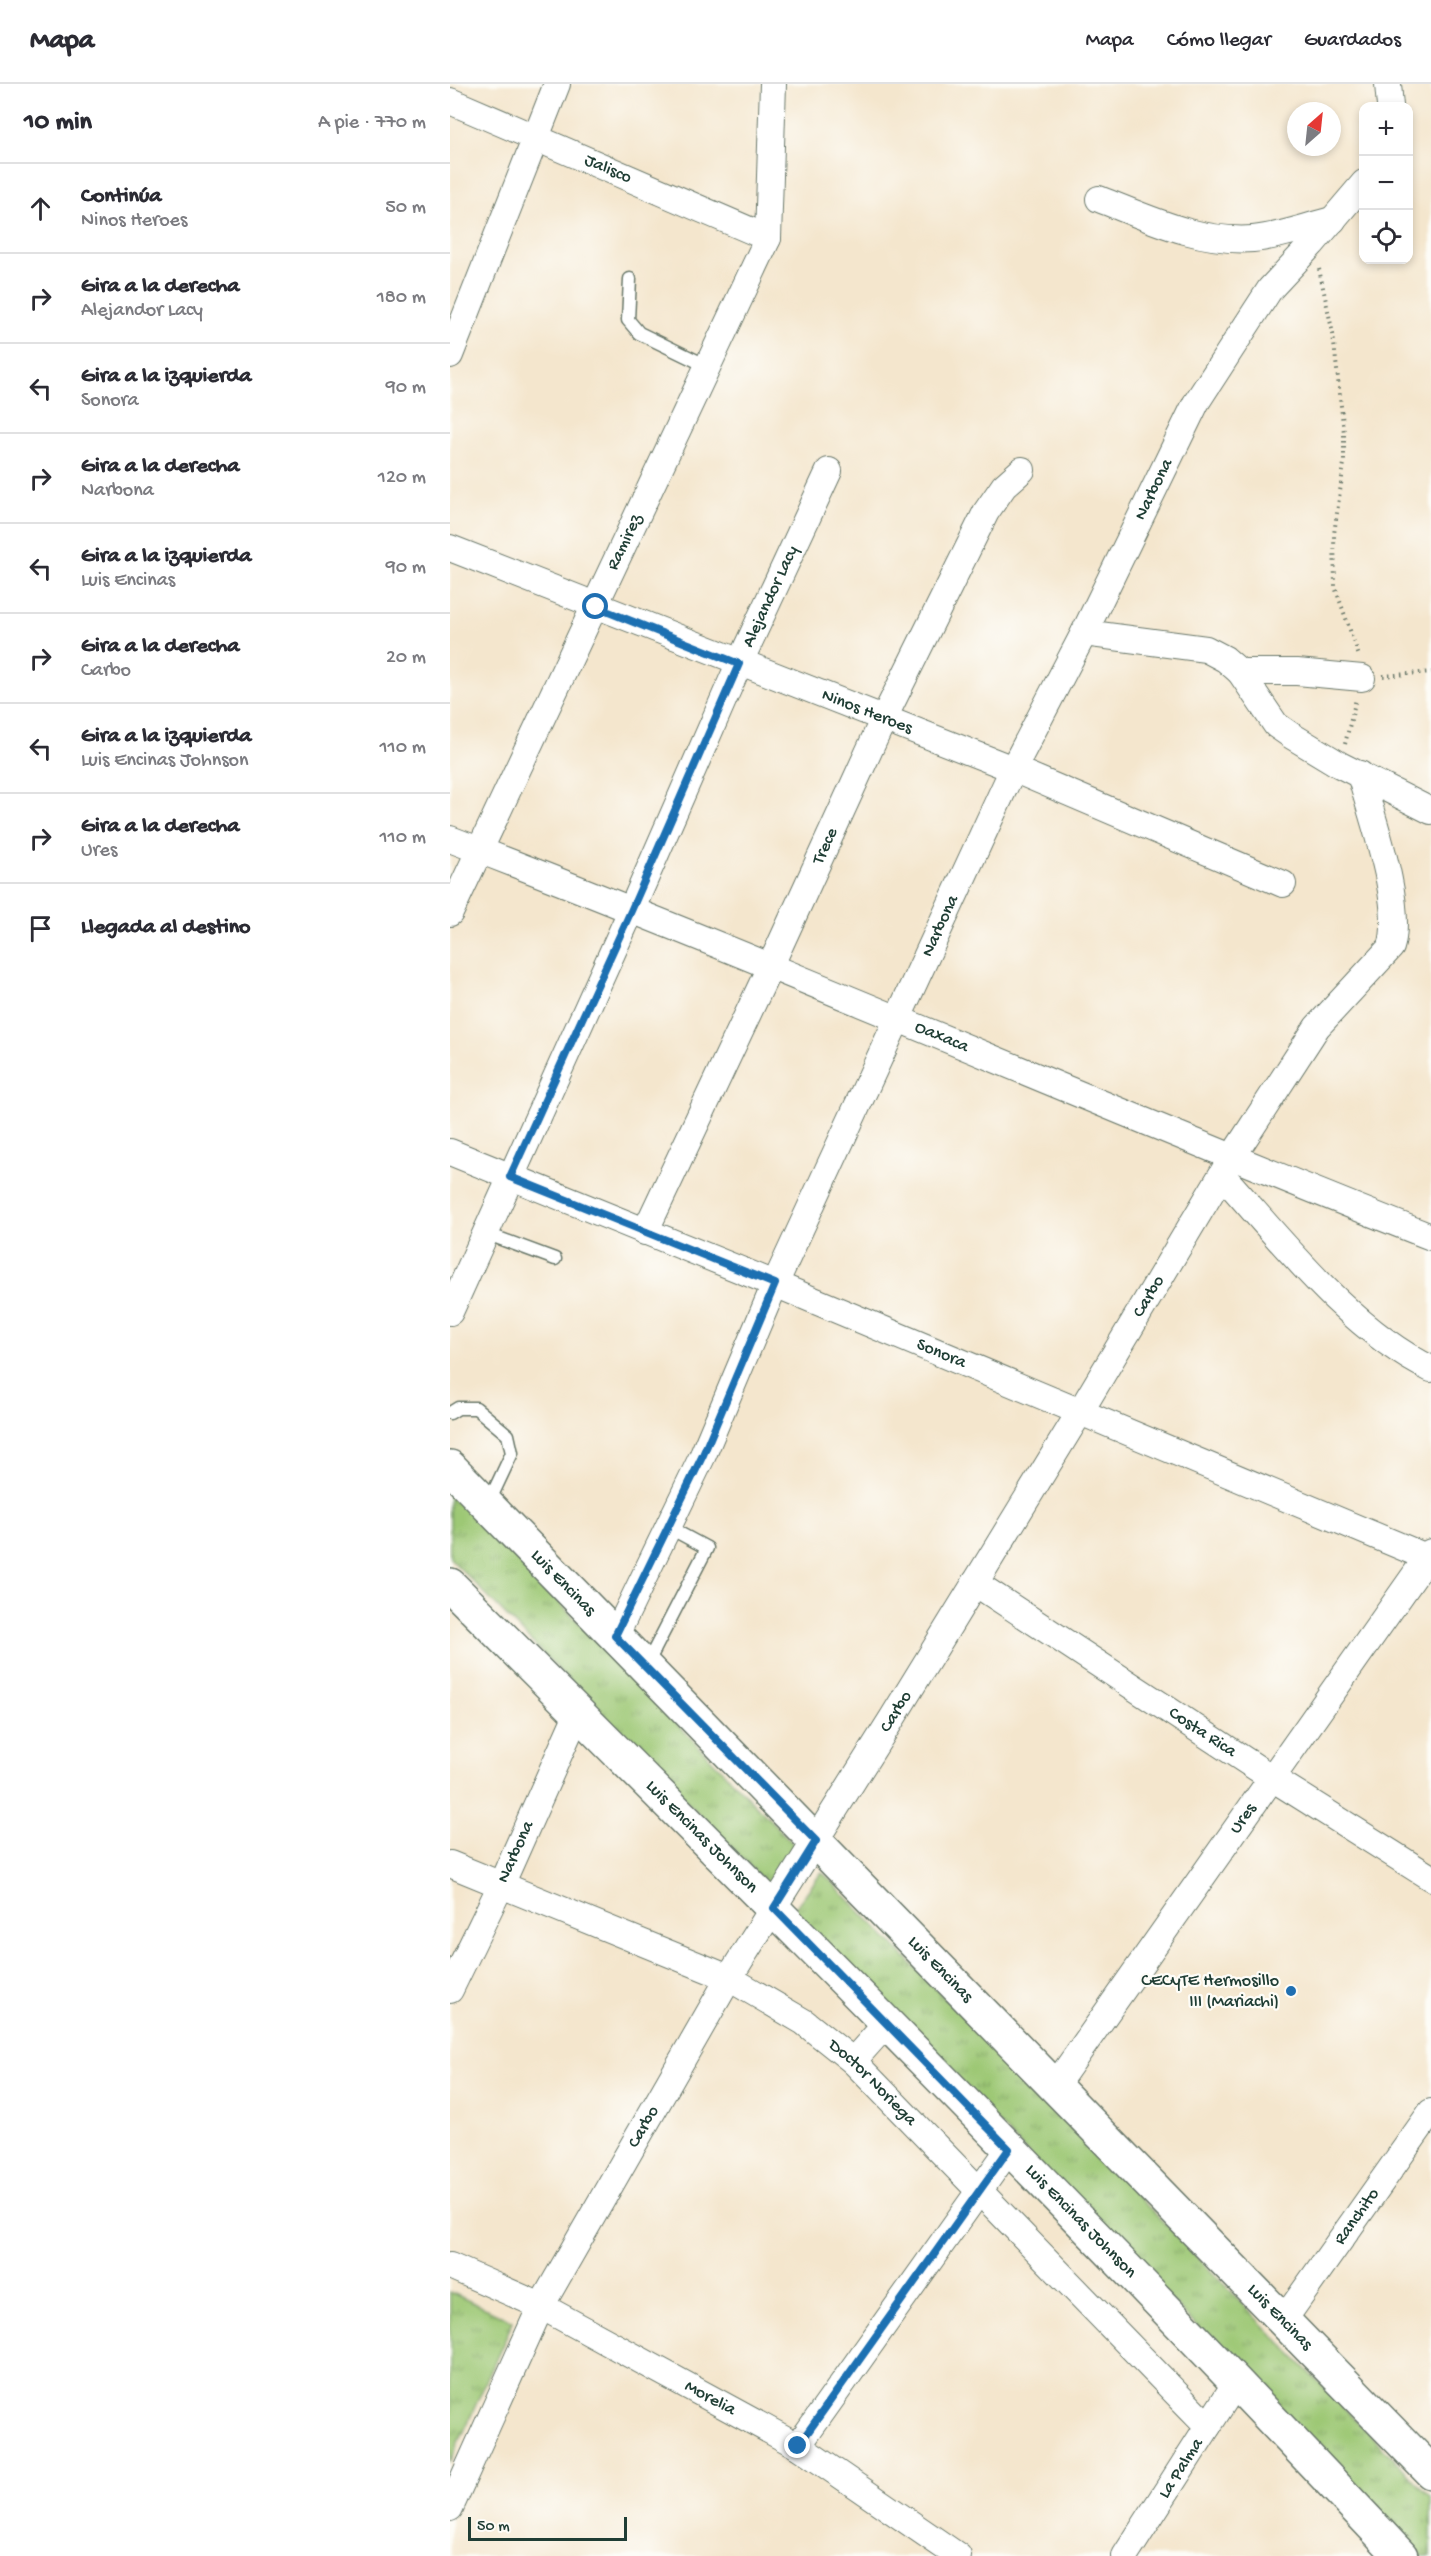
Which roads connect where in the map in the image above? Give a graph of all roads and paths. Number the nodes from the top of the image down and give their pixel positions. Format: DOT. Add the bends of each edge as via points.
graph roads {
  1 [pos="557,84"];
  2 [pos="773,84"];
  3 [pos="1388,84"];
  4 [pos="450,102"];
  5 [pos="1390,102"];
  6 [pos="537,137"];
  7 [pos="1359,189"];
  8 [pos="1099,199"];
  9 [pos="1333,220"];
  10 [pos="768,238"];
  11 [pos="1312,244"];
  12 [pos="630,279"];
  13 [pos="450,355"];
  14 [pos="707,366"];
  15 [pos="1022,470"];
  16 [pos="829,471"];
  17 [pos="450,548"];
  18 [pos="596,607"];
  19 [pos="1084,633"];
  20 [pos="739,664"];
  21 [pos="1240,672"];
  22 [pos="1431,672"];
  23 [pos="1362,678"];
  24 [pos="884,718"];
  25 [pos="1013,769"];
  26 [pos="1350,770"];
  27 [pos="1431,811"];
  28 [pos="450,839"];
  29 [pos="480,851"];
  30 [pos="1283,884"];
  31 [pos="631,911"];
  32 [pos="450,913"];
  33 [pos="770,967"];
  34 [pos="898,1020"];
  35 [pos="450,1152"];
  36 [pos="1226,1167"];
  37 [pos="510,1177"];
  38 [pos="645,1232"];
  39 [pos="485,1233"];
  40 [pos="1431,1237"];
  41 [pos="555,1259"];
  42 [pos="775,1284"];
  43 [pos="450,1312"];
  44 [pos="1431,1369"];
  45 [pos="1080,1412"];
  46 [pos="450,1413"];
  47 [pos="450,1467"];
  48 [pos="487,1505"];
  49 [pos="668,1527"];
  50 [pos="1430,1556"];
  51 [pos="975,1583"];
  52 [pos="450,1585"];
  53 [pos="615,1636"];
  54 [pos="645,1667"];
  55 [pos="578,1712"];
  56 [pos="1272,1778"];
  57 [pos="816,1841"];
  58 [pos="450,1864"];
  59 [pos="1431,1878"];
  60 [pos="501,1885"];
  61 [pos="774,1908"];
  62 [pos="729,1978"];
  63 [pos="450,1990"];
  64 [pos="887,2023"];
  65 [pos="853,2061"];
  66 [pos="1055,2086"];
  67 [pos="1429,2118"];
  68 [pos="1009,2149"];
  69 [pos="981,2191"];
  70 [pos="450,2266"];
  71 [pos="541,2306"];
  72 [pos="1283,2321"];
  73 [pos="1237,2381"];
  74 [pos="1208,2426"];
  75 [pos="798,2446"];
  76 [pos="1431,2472"];
  77 [pos="450,2508"];
  78 [pos="958,2556"];
  79 [pos="1125,2556"];
  80 [pos="1401,2556"];
  1 -- 6 [label="street"];
  2 -- 10 [label="street"];
  3 -- 5 [label="street"];
  4 -- 6 [label="street, Jalisco"];
  6 -- 10 [label="street, Jalisco"];
  6 -- 13 [label="street"];
  7 -- 9 [label="street, Narbona"];
  8 -- 9 [label="street" via="1168,226 1217,238 1254,239"];
  9 -- 11 [label="street, Narbona"];
  10 -- 14 [label="street, Ramirez"];
  11 -- 19 [label="street, Narbona" via="1270,289 1196,403"];
  11 -- 23 [label="path" via="1332,333 1344,433 1334,534 1335,587 1356,644"];
  12 -- 14 [label="lane" via="628,320 639,333"];
  14 -- 18 [label="street, Ramirez"];
  15 -- 24 [label="street, Trece" via="1004,486 986,512"];
  16 -- 20 [label="street, Alejandor Lacy"];
  17 -- 18 [label="street, Ninos Heroes"];
  18 -- 20 [label="street, Ninos Heroes"];
  18 -- 29 [label="street, Ramirez"];
  19 -- 21 [label="street" via="1206,649"];
  19 -- 25 [label="street, Narbona"];
  20 -- 24 [label="street, Ninos Heroes"];
  20 -- 31 [label="street, Alejandor Lacy"];
  21 -- 23 [label="street"];
  21 -- 26 [label="street" via="1276,725"];
  22 -- 23 [label="path"];
  23 -- 26 [label="path"];
  24 -- 25 [label="street, Ninos Heroes"];
  24 -- 33 [label="street, Trece"];
  25 -- 30 [label="street, Ninos Heroes"];
  25 -- 34 [label="street, Narbona"];
  26 -- 27 [label="street"];
  26 -- 36 [label="street, Carbo" via="1379,840 1396,915 1396,932 1391,947 1317,1028"];
  28 -- 29 [label="street, Oaxaca"];
  29 -- 31 [label="street, Oaxaca"];
  29 -- 32 [label="street, Ramirez"];
  31 -- 33 [label="street, Oaxaca"];
  31 -- 37 [label="street, Alejandor Lacy"];
  33 -- 34 [label="street, Oaxaca"];
  33 -- 38 [label="street, Trece"];
  34 -- 36 [label="street, Oaxaca"];
  34 -- 42 [label="street, Narbona"];
  35 -- 37 [label="street, Sonora"];
  36 -- 40 [label="street, Oaxaca"];
  36 -- 44 [label="street" via="1296,1257 1363,1323"];
  36 -- 45 [label="street, Carbo"];
  37 -- 38 [label="street, Sonora"];
  37 -- 39 [label="street, Alejandor Lacy"];
  38 -- 42 [label="street, Sonora"];
  39 -- 41 [label="lane"];
  39 -- 43 [label="street, Alejandor Lacy"];
  42 -- 45 [label="street, Sonora"];
  42 -- 49 [label="street, Narbona" via="703,1455"];
  45 -- 50 [label="street, Sonora"];
  45 -- 51 [label="street, Carbo"];
  46 -- 48 [label="lane" via="458,1408 476,1408 508,1435 512,1453"];
  47 -- 48 [label="main road, Luis Encinas"];
  48 -- 53 [label="main road, Luis Encinas"];
  49 -- 53 [label="street, Narbona"];
  49 -- 54 [label="lane" via="707,1548"];
  50 -- 56 [label="street, Ures"];
  51 -- 56 [label="street, Costa Rica"];
  51 -- 57 [label="street, Carbo"];
  52 -- 55 [label="main road, Luis Encinas Johnson"];
  53 -- 54 [label="main road, Luis Encinas"];
  54 -- 57 [label="main road, Luis Encinas"];
  55 -- 60 [label="street, Narbona"];
  55 -- 61 [label="main road, Luis Encinas Johnson"];
  56 -- 59 [label="street, Costa Rica"];
  56 -- 66 [label="street, Ures"];
  57 -- 61 [label="street, Carbo"];
  57 -- 66 [label="main road, Luis Encinas"];
  58 -- 60 [label="street, Doctor Noriega"];
  60 -- 62 [label="street, Doctor Noriega"];
  60 -- 63 [label="street, Narbona"];
  61 -- 62 [label="street, Carbo"];
  61 -- 64 [label="main road, Luis Encinas Johnson"];
  62 -- 65 [label="street, Doctor Noriega" via="804,2022"];
  62 -- 71 [label="street, Carbo"];
  64 -- 65 [label="street"];
  64 -- 68 [label="main road, Luis Encinas Johnson"];
  65 -- 69 [label="street, Doctor Noriega"];
  66 -- 72 [label="main road, Luis Encinas"];
  67 -- 72 [label="street, Ranchito"];
  68 -- 69 [label="street"];
  68 -- 73 [label="main road, Luis Encinas Johnson"];
  69 -- 74 [label="street, Doctor Noriega"];
  69 -- 75 [label="street"];
  70 -- 71 [label="street, Morelia"];
  71 -- 75 [label="street, Morelia"];
  71 -- 77 [label="street, Carbo"];
  72 -- 76 [label="main road, Luis Encinas"];
  73 -- 74 [label="street, La Palma"];
  73 -- 80 [label="main road, Luis Encinas Johnson"];
  74 -- 79 [label="street, La Palma"];
  75 -- 78 [label="street, Morelia"];
}
